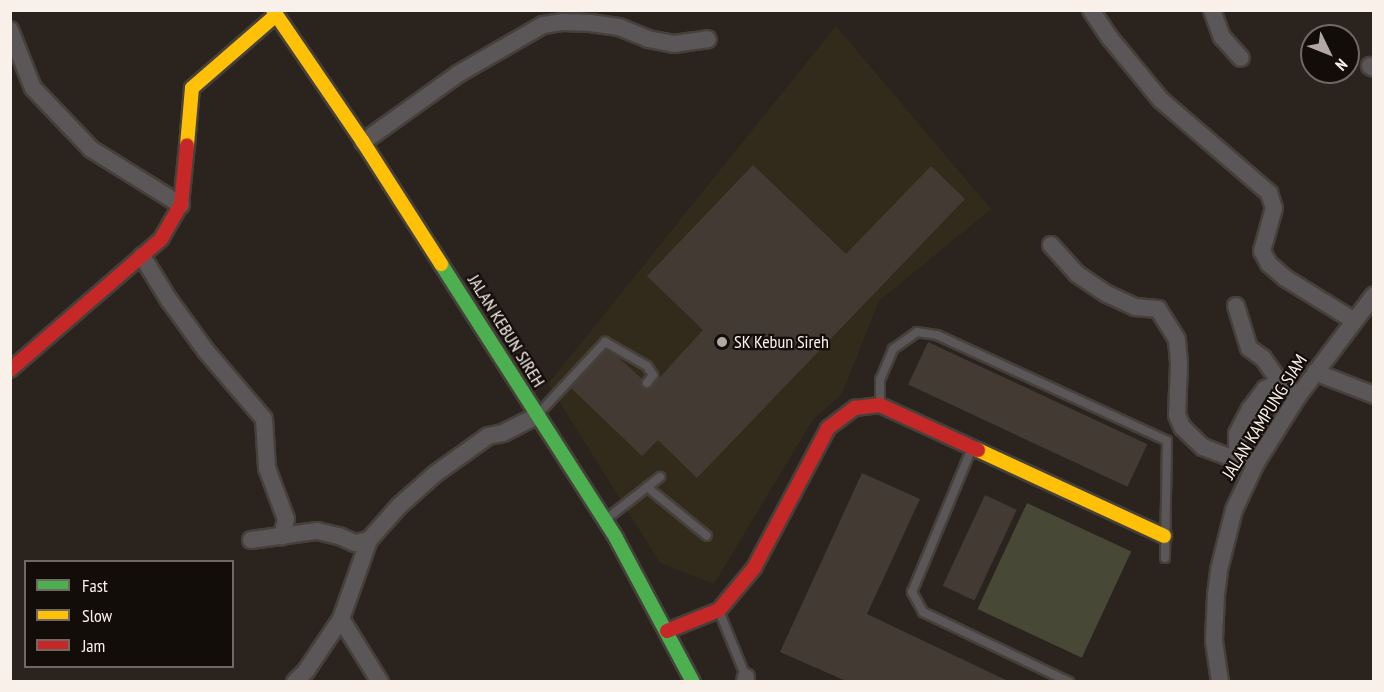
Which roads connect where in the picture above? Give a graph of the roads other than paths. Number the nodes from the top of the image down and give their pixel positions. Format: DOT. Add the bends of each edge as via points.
graph roads {
  1 [pos="1091,10"];
  2 [pos="1212,10"];
  3 [pos="275,13"];
  4 [pos="565,16"];
  5 [pos="10,30"];
  6 [pos="708,39"];
  7 [pos="1240,58"];
  8 [pos="363,142"];
  9 [pos="181,205"];
  10 [pos="1051,245"];
  11 [pos="142,256"];
  12 [pos="1374,295"];
  13 [pos="1236,306"];
  14 [pos="1353,320"];
  15 [pos="10,370"];
  16 [pos="1315,372"];
  17 [pos="1280,382"];
  18 [pos="647,383"];
  19 [pos="1374,395"];
  20 [pos="1298,396"];
  21 [pos="880,405"];
  22 [pos="538,415"];
  23 [pos="972,448"];
  24 [pos="1237,452"];
  25 [pos="1256,463"];
  26 [pos="660,477"];
  27 [pos="647,487"];
  28 [pos="605,520"];
  29 [pos="707,536"];
  30 [pos="1164,536"];
  31 [pos="282,537"];
  32 [pos="251,540"];
  33 [pos="369,540"];
  34 [pos="1165,558"];
  35 [pos="719,610"];
  36 [pos="341,619"];
  37 [pos="667,631"];
  38 [pos="746,679"];
  39 [pos="689,680"];
  40 [pos="295,681"];
  41 [pos="380,681"];
  42 [pos="1069,681"];
  43 [pos="1220,681"];
  1 -- 14 [label="street" via="1161,100 1269,193 1274,208 1262,251 1269,264 1284,278"];
  2 -- 7 [label="street" via="1222,37"];
  3 -- 8 [label="street, JALAN KEBUN SIREH"];
  3 -- 9 [label="street" via="192,88"];
  4 -- 6 [label="street" via="620,27 648,39 674,44"];
  4 -- 8 [label="street" via="458,74"];
  5 -- 9 [label="street" via="33,88 91,149"];
  8 -- 22 [label="street, JALAN KEBUN SIREH"];
  9 -- 11 [label="street" via="161,239"];
  10 -- 24 [label="street" via="1077,274 1107,294 1135,307 1158,309 1177,340 1177,415 1182,427 1203,447 1233,458"];
  11 -- 15 [label="street"];
  11 -- 31 [label="street" via="206,351 264,419 267,468 286,519"];
  12 -- 14 [label="street, JALAN KAMPUNG SIAM"];
  13 -- 17 [label="street" via="1249,348 1263,358"];
  14 -- 16 [label="street, JALAN KAMPUNG SIAM"];
  16 -- 19 [label="street"];
  16 -- 20 [label="street, JALAN KAMPUNG SIAM"];
  17 -- 20 [label="street"];
  17 -- 24 [label="street" via="1265,389 1250,409 1237,434"];
  18 -- 22 [label="lane" via="653,375 647,366 605,342"];
  20 -- 25 [label="street, JALAN KAMPUNG SIAM"];
  21 -- 23 [label="street"];
  21 -- 30 [label="lane" via="880,380 893,349 917,332 937,335 1167,441"];
  21 -- 35 [label="street" via="855,408 828,428 754,568"];
  22 -- 28 [label="street, JALAN KEBUN SIREH"];
  22 -- 33 [label="street" via="503,433 488,436 435,474"];
  23 -- 30 [label="street"];
  23 -- 42 [label="lane" via="912,592 923,612"];
  24 -- 25 [label="street"];
  25 -- 43 [label="street, JALAN KAMPUNG SIAM" via="1234,510 1219,570 1214,640"];
  26 -- 27 [label="lane"];
  27 -- 28 [label="lane"];
  27 -- 29 [label="lane"];
  28 -- 37 [label="street, JALAN KEBUN SIREH"];
  30 -- 34 [label="lane"];
  31 -- 32 [label="street"];
  31 -- 33 [label="street" via="317,531 355,543"];
  33 -- 36 [label="street"];
  35 -- 37 [label="street"];
  35 -- 38 [label="lane"];
  36 -- 40 [label="street"];
  36 -- 41 [label="street"];
  37 -- 39 [label="street, JALAN KEBUN SIREH"];
}
